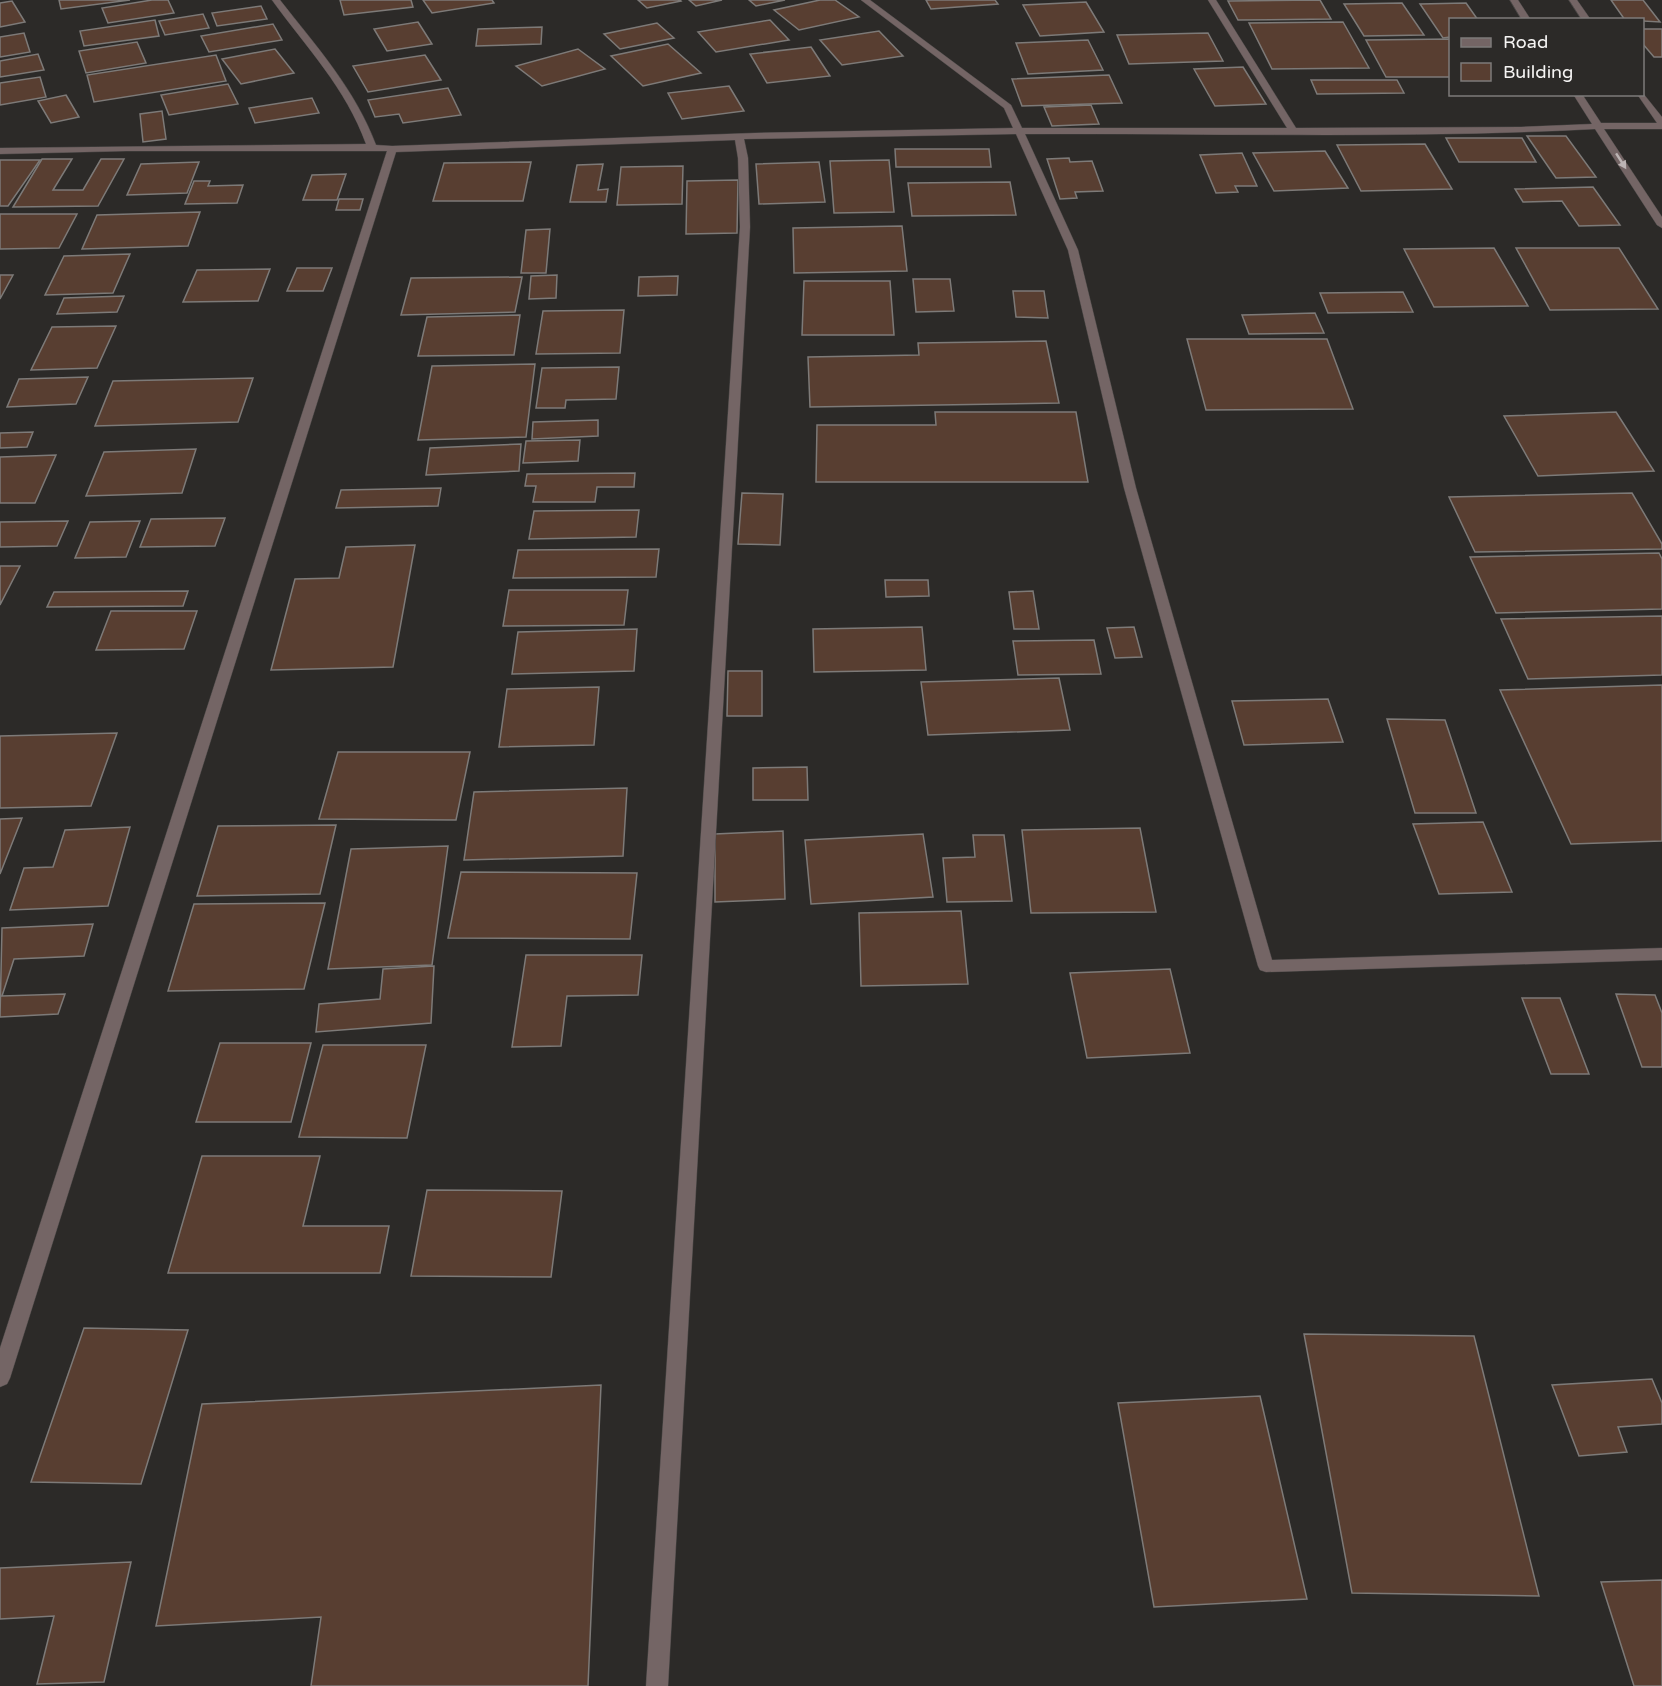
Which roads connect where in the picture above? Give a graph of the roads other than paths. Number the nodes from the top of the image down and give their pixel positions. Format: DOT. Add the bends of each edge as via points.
graph roads {
  1 [pos="276,0"];
  2 [pos="865,0"];
  3 [pos="1212,0"];
  4 [pos="1514,0"];
  5 [pos="1573,0"];
  6 [pos="1526,18"];
  7 [pos="1586,18"];
  8 [pos="1578,96"];
  9 [pos="1642,96"];
  10 [pos="1662,125"];
  11 [pos="1598,126"];
  12 [pos="1018,131"];
  13 [pos="1294,132"];
  14 [pos="739,137"];
  15 [pos="372,147"];
  16 [pos="392,149"];
  17 [pos="0,151"];
  18 [pos="1662,225"];
  19 [pos="1662,954"];
  20 [pos="0,1378"];
  21 [pos="657,1686"];
  1 -- 15 [label="street" via="350,98 366,124"];
  2 -- 12 [label="street" via="1008,107"];
  3 -- 13 [label="street"];
  4 -- 6 [label="street"];
  5 -- 7 [label="street"];
  8 -- 11 [label="street"];
  9 -- 10 [label="street"];
  10 -- 11 [label="street"];
  11 -- 13 [label="street"];
  11 -- 18 [label="street, one-way"];
  12 -- 13 [label="street"];
  12 -- 14 [label="street"];
  12 -- 19 [label="street" via="1073,250 1130,488 1266,966"];
  14 -- 16 [label="street"];
  14 -- 21 [label="street" via="745,227"];
  15 -- 16 [label="street"];
  15 -- 17 [label="street"];
  16 -- 20 [label="street"];
}
